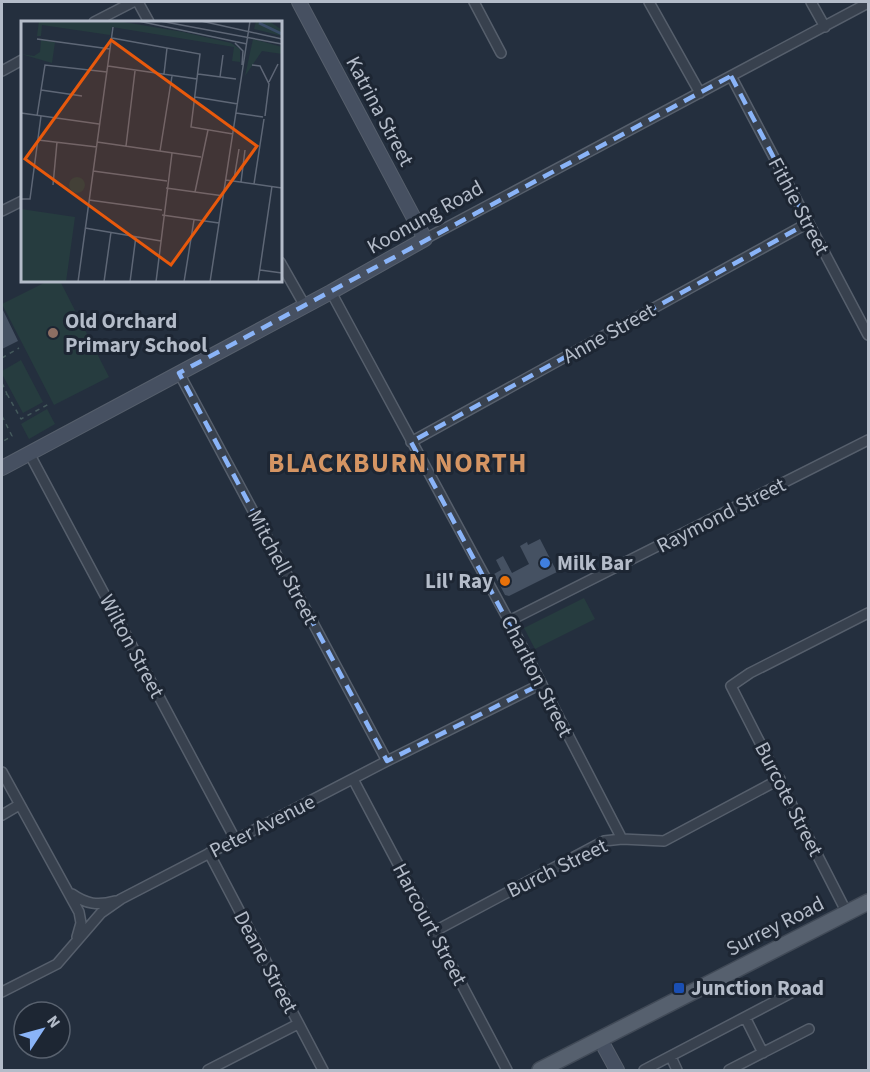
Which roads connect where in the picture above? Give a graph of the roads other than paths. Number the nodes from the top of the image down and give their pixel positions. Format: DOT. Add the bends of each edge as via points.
graph roads {
  1 [pos="133,2"];
  2 [pos="138,2"];
  3 [pos="299,2"];
  4 [pos="474,2"];
  5 [pos="650,2"];
  6 [pos="811,2"];
  7 [pos="868,3"];
  8 [pos="96,21"];
  9 [pos="148,21"];
  10 [pos="825,27"];
  11 [pos="501,53"];
  12 [pos="21,61"];
  13 [pos="2,71"];
  14 [pos="732,76"];
  15 [pos="700,93"];
  16 [pos="21,202"];
  17 [pos="2,211"];
  18 [pos="808,223"];
  19 [pos="425,239"];
  20 [pos="282,266"];
  21 [pos="331,292"];
  22 [pos="305,306"];
  23 [pos="868,335"];
  24 [pos="179,373"];
  25 [pos="868,440"];
  26 [pos="411,442"];
  27 [pos="29,453"];
  28 [pos="2,468"];
  29 [pos="868,613"];
  30 [pos="509,621"];
  31 [pos="541,684"];
  32 [pos="387,761"];
  33 [pos="2,772"];
  34 [pos="353,779"];
  35 [pos="780,779"];
  36 [pos="19,805"];
  37 [pos="2,815"];
  38 [pos="235,839"];
  39 [pos="622,839"];
  40 [pos="209,853"];
  41 [pos="70,893"];
  42 [pos="122,899"];
  43 [pos="868,902"];
  44 [pos="847,913"];
  45 [pos="435,932"];
  46 [pos="77,940"];
  47 [pos="2,992"];
  48 [pos="790,993"];
  49 [pos="745,1017"];
  50 [pos="298,1024"];
  51 [pos="809,1029"];
  52 [pos="600,1039"];
  53 [pos="763,1053"];
  54 [pos="670,1057"];
  55 [pos="208,1071"];
  56 [pos="323,1071"];
  57 [pos="507,1071"];
  58 [pos="540,1071"];
  59 [pos="617,1071"];
  60 [pos="644,1071"];
  61 [pos="677,1071"];
  62 [pos="729,1071"];
  1 -- 8 [label="street"];
  2 -- 9 [label="street"];
  3 -- 19 [label="street, Katrina Street"];
  4 -- 11 [label="street"];
  5 -- 15 [label="street"];
  6 -- 10 [label="street"];
  7 -- 10 [label="street, Koonung Road"];
  10 -- 14 [label="street, Koonung Road"];
  12 -- 13 [label="street"];
  14 -- 15 [label="street, Koonung Road"];
  14 -- 18 [label="street, Fithie Street"];
  15 -- 19 [label="street, Koonung Road"];
  16 -- 17 [label="street"];
  18 -- 23 [label="street, Fithie Street"];
  18 -- 26 [label="street, Anne Street"];
  19 -- 21 [label="street, Koonung Road"];
  20 -- 22 [label="street"];
  21 -- 22 [label="street, Koonung Road"];
  21 -- 26 [label="street, Charlton Street"];
  22 -- 24 [label="street, Koonung Road"];
  24 -- 27 [label="street, Koonung Road"];
  24 -- 32 [label="street, Mitchell Street"];
  25 -- 30 [label="street, Raymond Street"];
  26 -- 30 [label="street, Charlton Street"];
  27 -- 28 [label="street, Koonung Road"];
  27 -- 38 [label="street, Wilton Street"];
  29 -- 35 [label="street, Burcote Street" via="731,686"];
  30 -- 31 [label="street, Charlton Street"];
  31 -- 32 [label="street, Peter Avenue"];
  31 -- 39 [label="street, Charlton Street"];
  32 -- 34 [label="street, Peter Avenue"];
  33 -- 36 [label="street"];
  34 -- 38 [label="street, Peter Avenue"];
  34 -- 45 [label="street, Harcourt Street"];
  35 -- 39 [label="street, Burch Street" via="664,841"];
  35 -- 44 [label="street, Burcote Street"];
  36 -- 37 [label="street"];
  36 -- 41 [label="street"];
  38 -- 40 [label="street, Peter Avenue"];
  39 -- 45 [label="street, Burch Street" via="604,841"];
  40 -- 42 [label="street, Peter Avenue"];
  40 -- 50 [label="street, Deane Street"];
  41 -- 42 [label="street" via="83,902 97,904"];
  41 -- 46 [label="street" via="81,923"];
  42 -- 46 [label="street, Peter Avenue" via="101,913"];
  43 -- 44 [label="main road, Surrey Road"];
  44 -- 52 [label="main road, Surrey Road"];
  45 -- 57 [label="street, Harcourt Street"];
  46 -- 47 [label="street, Peter Avenue" via="57,964"];
  48 -- 49 [label="street"];
  49 -- 53 [label="street"];
  49 -- 54 [label="street"];
  50 -- 55 [label="street"];
  50 -- 56 [label="street, Deane Street"];
  51 -- 53 [label="street"];
  52 -- 58 [label="main road, Surrey Road"];
  52 -- 59 [label="street"];
  53 -- 62 [label="street"];
  54 -- 60 [label="street"];
  54 -- 61 [label="street"];
}
